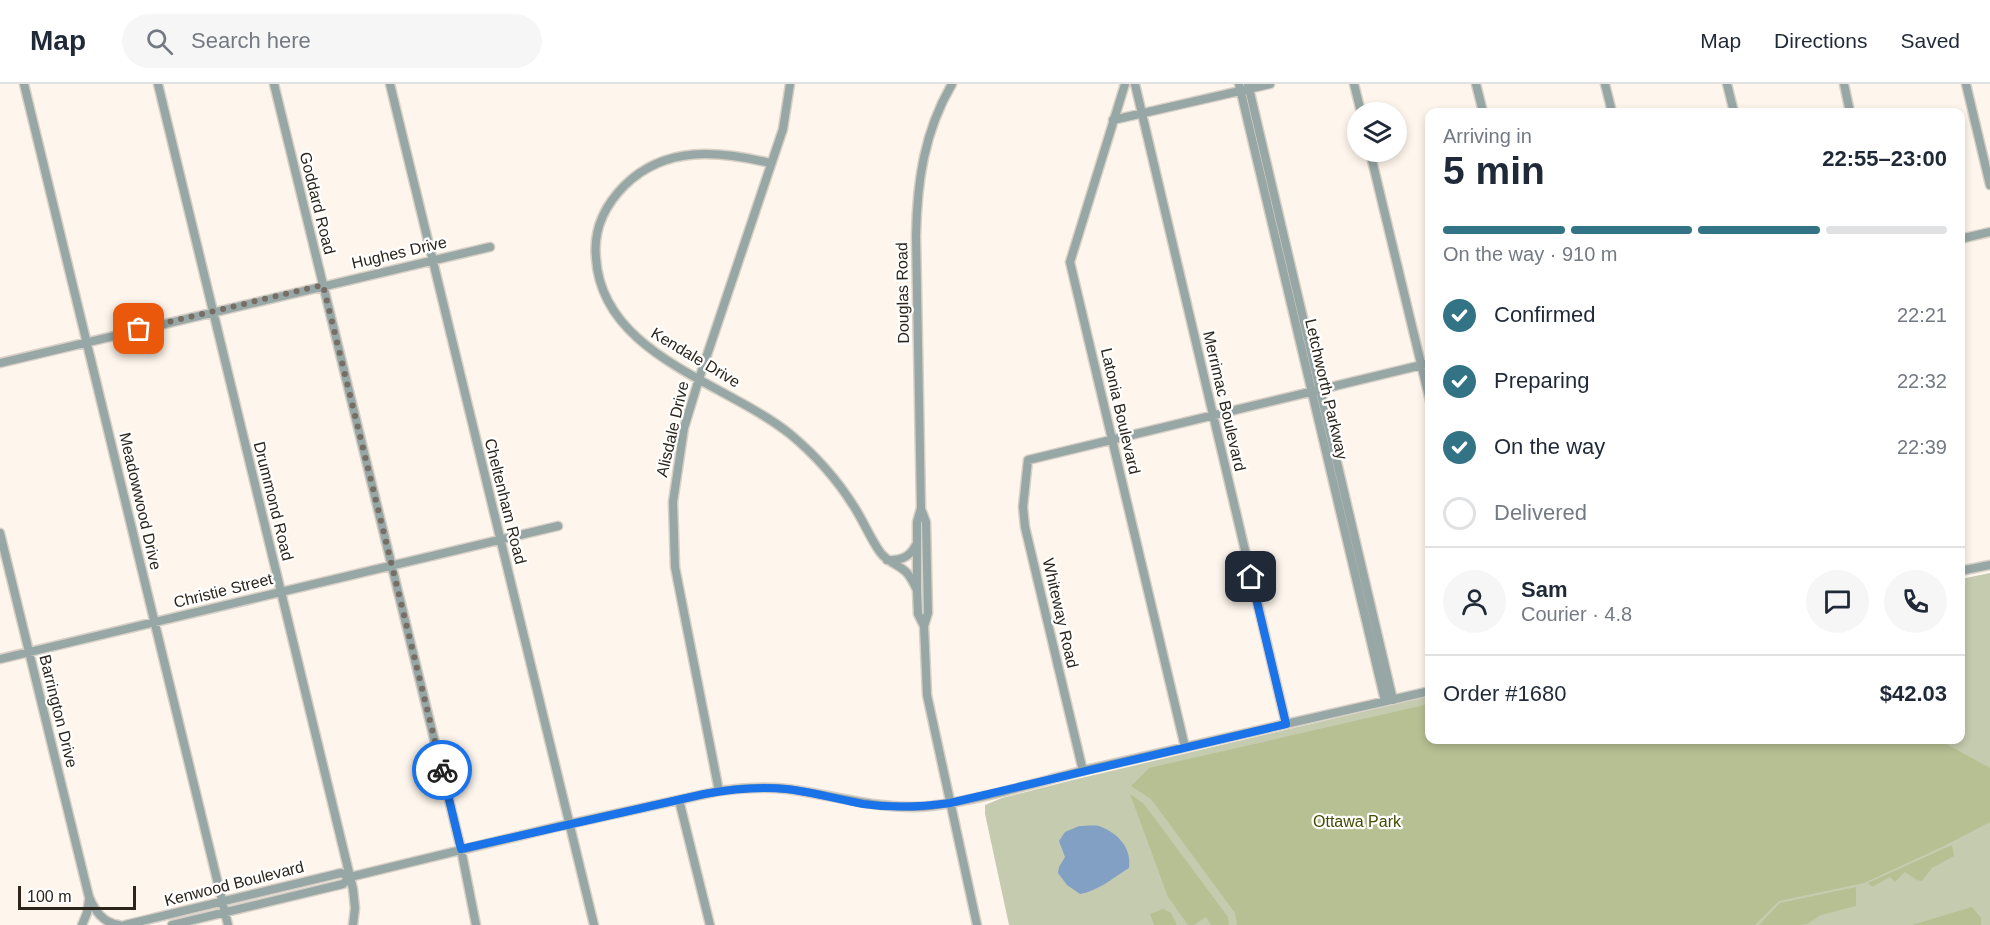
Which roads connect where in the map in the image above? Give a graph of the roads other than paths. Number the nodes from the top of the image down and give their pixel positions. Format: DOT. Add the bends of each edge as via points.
graph roads {
  1 [pos="24,84"];
  2 [pos="158,84"];
  3 [pos="274,84"];
  4 [pos="390,84"];
  5 [pos="790,84"];
  6 [pos="951,84"];
  7 [pos="1125,84"];
  8 [pos="1135,84"];
  9 [pos="1270,84"];
  10 [pos="1354,84"];
  11 [pos="1476,84"];
  12 [pos="1605,84"];
  13 [pos="1727,84"];
  14 [pos="1844,84"];
  15 [pos="1966,84"];
  16 [pos="1244,87"];
  17 [pos="1358,102"];
  18 [pos="1482,108"];
  19 [pos="1611,108"];
  20 [pos="1733,108"];
  21 [pos="1849,108"];
  22 [pos="1142,114"];
  23 [pos="1113,120"];
  24 [pos="1373,162"];
  25 [pos="771,164"];
  26 [pos="1990,185"];
  27 [pos="1990,232"];
  28 [pos="1965,238"];
  29 [pos="490,247"];
  30 [pos="432,261"];
  31 [pos="323,285"];
  32 [pos="213,312"];
  33 [pos="87,342"];
  34 [pos="0,363"];
  35 [pos="1425,364"];
  36 [pos="699,379"];
  37 [pos="1316,391"];
  38 [pos="1214,415"];
  39 [pos="1112,439"];
  40 [pos="921,508"];
  41 [pos="558,525"];
  42 [pos="0,533"];
  43 [pos="500,539"];
  44 [pos="917,544"];
  45 [pos="887,560"];
  46 [pos="392,565"];
  47 [pos="1990,565"];
  48 [pos="1965,570"];
  49 [pos="917,590"];
  50 [pos="280,591"];
  51 [pos="154,622"];
  52 [pos="924,626"];
  53 [pos="29,652"];
  54 [pos="0,659"];
  55 [pos="1425,692"];
  56 [pos="1389,700"];
  57 [pos="1286,724"];
  58 [pos="1185,747"];
  59 [pos="1083,771"];
  60 [pos="719,791"];
  61 [pos="679,800"];
  62 [pos="950,803"];
  63 [pos="569,824"];
  64 [pos="461,849"];
  65 [pos="350,876"];
  66 [pos="88,897"];
  67 [pos="222,901"];
  68 [pos="224,912"];
  69 [pos="82,925"];
  70 [pos="119,925"];
  71 [pos="125,925"];
  72 [pos="172,925"];
  73 [pos="228,925"];
  74 [pos="353,925"];
  75 [pos="476,925"];
  76 [pos="594,925"];
  77 [pos="710,925"];
  78 [pos="977,925"];
  1 -- 33 [label="street, Meadowwood Drive"];
  2 -- 32 [label="street, Drummond Road"];
  3 -- 31 [label="street, Goddard Road"];
  4 -- 30 [label="street, Cheltenham Road"];
  5 -- 25 [label="street, Alisdale Drive" via="783,129"];
  6 -- 40 [label="street, Douglas Road" via="924,150 918,192"];
  7 -- 23 [label="street, Latonia Boulevard"];
  8 -- 22 [label="street, Merrimac Boulevard"];
  9 -- 16 [label="street"];
  10 -- 17 [label="street"];
  11 -- 18 [label="street"];
  12 -- 19 [label="street"];
  13 -- 20 [label="street"];
  14 -- 21 [label="street"];
  15 -- 26 [label="street"];
  16 -- 22 [label="street"];
  16 -- 37 [label="street, Letchworth Parkway"];
  22 -- 23 [label="street"];
  22 -- 38 [label="street, Merrimac Boulevard"];
  23 -- 39 [label="street, Latonia Boulevard" via="1070,262"];
  24 -- 35 [label="street"];
  25 -- 36 [label="street, Alisdale Drive"];
  25 -- 36 [label="street, Kendale Drive" via="717,153 664,161 642,171 622,188 598,226 598,280 610,306 648,348"];
  27 -- 28 [label="street"];
  29 -- 30 [label="street, Hughes Drive"];
  30 -- 31 [label="street, Hughes Drive"];
  30 -- 43 [label="street, Cheltenham Road"];
  31 -- 32 [label="street, Hughes Drive"];
  31 -- 46 [label="street, Goddard Road"];
  32 -- 33 [label="street, Hughes Drive"];
  32 -- 50 [label="street, Drummond Road"];
  33 -- 34 [label="street, Hughes Drive"];
  33 -- 51 [label="street, Meadowwood Drive"];
  35 -- 37 [label="street"];
  36 -- 45 [label="street, Kendale Drive" via="761,413 804,446 844,491"];
  36 -- 60 [label="street, Alisdale Drive" via="684,428 675,480 675,567"];
  37 -- 38 [label="street"];
  37 -- 56 [label="street, Letchworth Parkway"];
  38 -- 39 [label="street"];
  38 -- 57 [label="street, Merrimac Boulevard"];
  39 -- 58 [label="street, Latonia Boulevard"];
  39 -- 59 [label="street, Whiteway Road" via="1028,460 1023,507"];
  40 -- 44 [label="street, Douglas Road"];
  40 -- 52 [label="street, Douglas Road" via="926,522 928,613"];
  41 -- 43 [label="street, Christie Street"];
  42 -- 53 [label="street, Barrington Drive"];
  43 -- 46 [label="street, Christie Street"];
  43 -- 63 [label="street, Cheltenham Road"];
  44 -- 45 [label="street" via="905,558"];
  44 -- 49 [label="street, Douglas Road"];
  45 -- 49 [label="street, Kendale Drive" via="908,573"];
  46 -- 50 [label="street, Christie Street"];
  46 -- 64 [label="street, Goddard Road"];
  47 -- 48 [label="street"];
  49 -- 52 [label="street, Douglas Road" via="918,614"];
  50 -- 51 [label="street, Christie Street"];
  50 -- 65 [label="street, Drummond Road"];
  51 -- 53 [label="street, Christie Street"];
  51 -- 67 [label="street, Meadowwood Drive"];
  52 -- 62 [label="street, Douglas Road" via="927,695"];
  53 -- 54 [label="street, Christie Street"];
  53 -- 66 [label="street, Barrington Drive"];
  55 -- 56 [label="street, Kenwood Boulevard"];
  56 -- 57 [label="street, Kenwood Boulevard"];
  57 -- 58 [label="street, Kenwood Boulevard"];
  58 -- 59 [label="street, Kenwood Boulevard"];
  59 -- 62 [label="street, Kenwood Boulevard"];
  60 -- 61 [label="street, Kenwood Boulevard"];
  60 -- 62 [label="street, Kenwood Boulevard" via="787,789 888,806"];
  61 -- 63 [label="street, Kenwood Boulevard"];
  61 -- 77 [label="street"];
  62 -- 78 [label="street, Douglas Road"];
  63 -- 64 [label="street, Kenwood Boulevard"];
  63 -- 76 [label="street, Cheltenham Road"];
  64 -- 65 [label="street, Kenwood Boulevard"];
  64 -- 75 [label="street, Goddard Road"];
  65 -- 67 [label="street, Kenwood Boulevard" via="341,873"];
  65 -- 68 [label="street, Kenwood Boulevard" via="343,884"];
  65 -- 74 [label="street, Drummond Road" via="355,898"];
  66 -- 69 [label="street, Barrington Drive"];
  66 -- 70 [label="street, Barrington Drive" via="102,918"];
  67 -- 68 [label="street, Meadowwood Drive"];
  67 -- 71 [label="street, Kenwood Boulevard"];
  68 -- 72 [label="street, Kenwood Boulevard"];
  68 -- 73 [label="street, Meadowwood Drive"];
}
